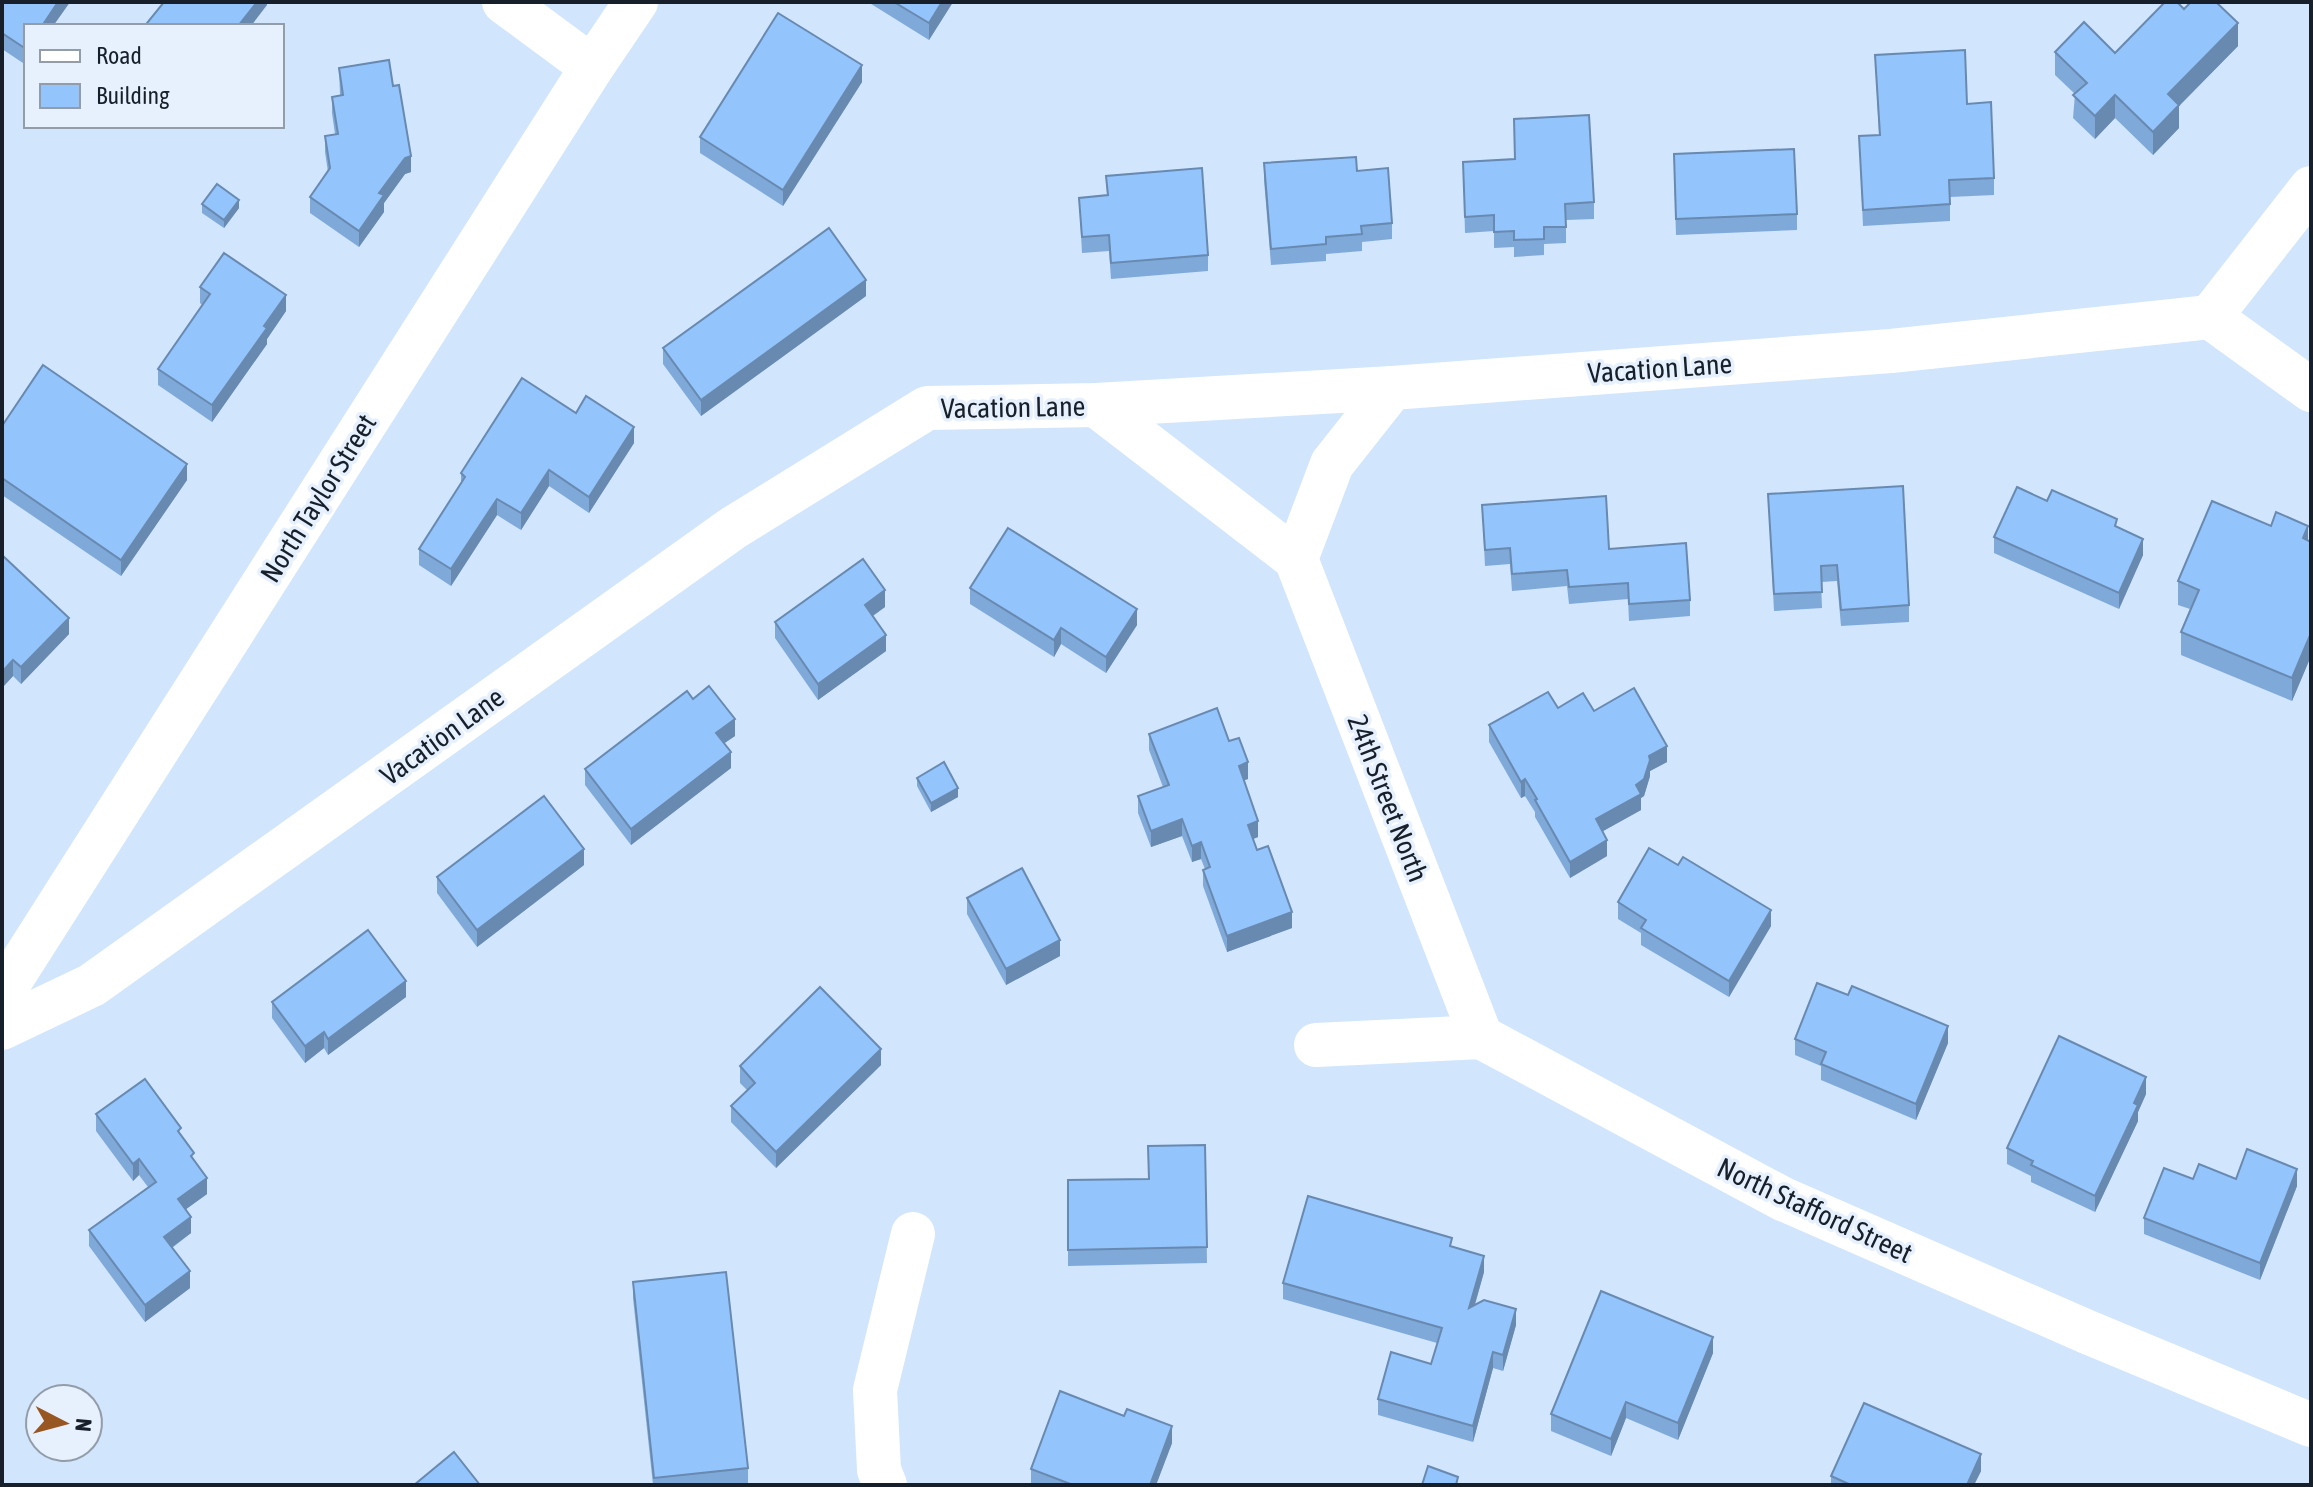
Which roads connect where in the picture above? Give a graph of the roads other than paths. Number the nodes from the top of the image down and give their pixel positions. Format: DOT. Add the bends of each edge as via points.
graph roads {
  1 [pos="504,2"];
  2 [pos="636,2"];
  3 [pos="592,67"];
  4 [pos="2311,188"];
  5 [pos="2210,317"];
  6 [pos="1392,388"];
  7 [pos="2311,390"];
  8 [pos="1096,405"];
  9 [pos="1296,559"];
  10 [pos="2,994"];
  11 [pos="2,1028"];
  12 [pos="1481,1037"];
  13 [pos="1316,1045"];
  14 [pos="913,1234"];
  15 [pos="2311,1425"];
  16 [pos="885,1485"];
  1 -- 3 [label="street"];
  2 -- 3 [label="street, North Taylor Street"];
  3 -- 10 [label="street, North Taylor Street"];
  4 -- 5 [label="street"];
  5 -- 6 [label="street, Vacation Lane" via="1891,351"];
  5 -- 7 [label="street"];
  6 -- 8 [label="street, Vacation Lane"];
  6 -- 9 [label="street" via="1332,464"];
  8 -- 9 [label="street"];
  8 -- 11 [label="street, Vacation Lane" via="927,408 733,528 92,985"];
  9 -- 12 [label="street, 24th Street North"];
  12 -- 13 [label="street"];
  12 -- 15 [label="street, North Stafford Street" via="1783,1199"];
  14 -- 16 [label="street" via="875,1390 879,1470"];
}
